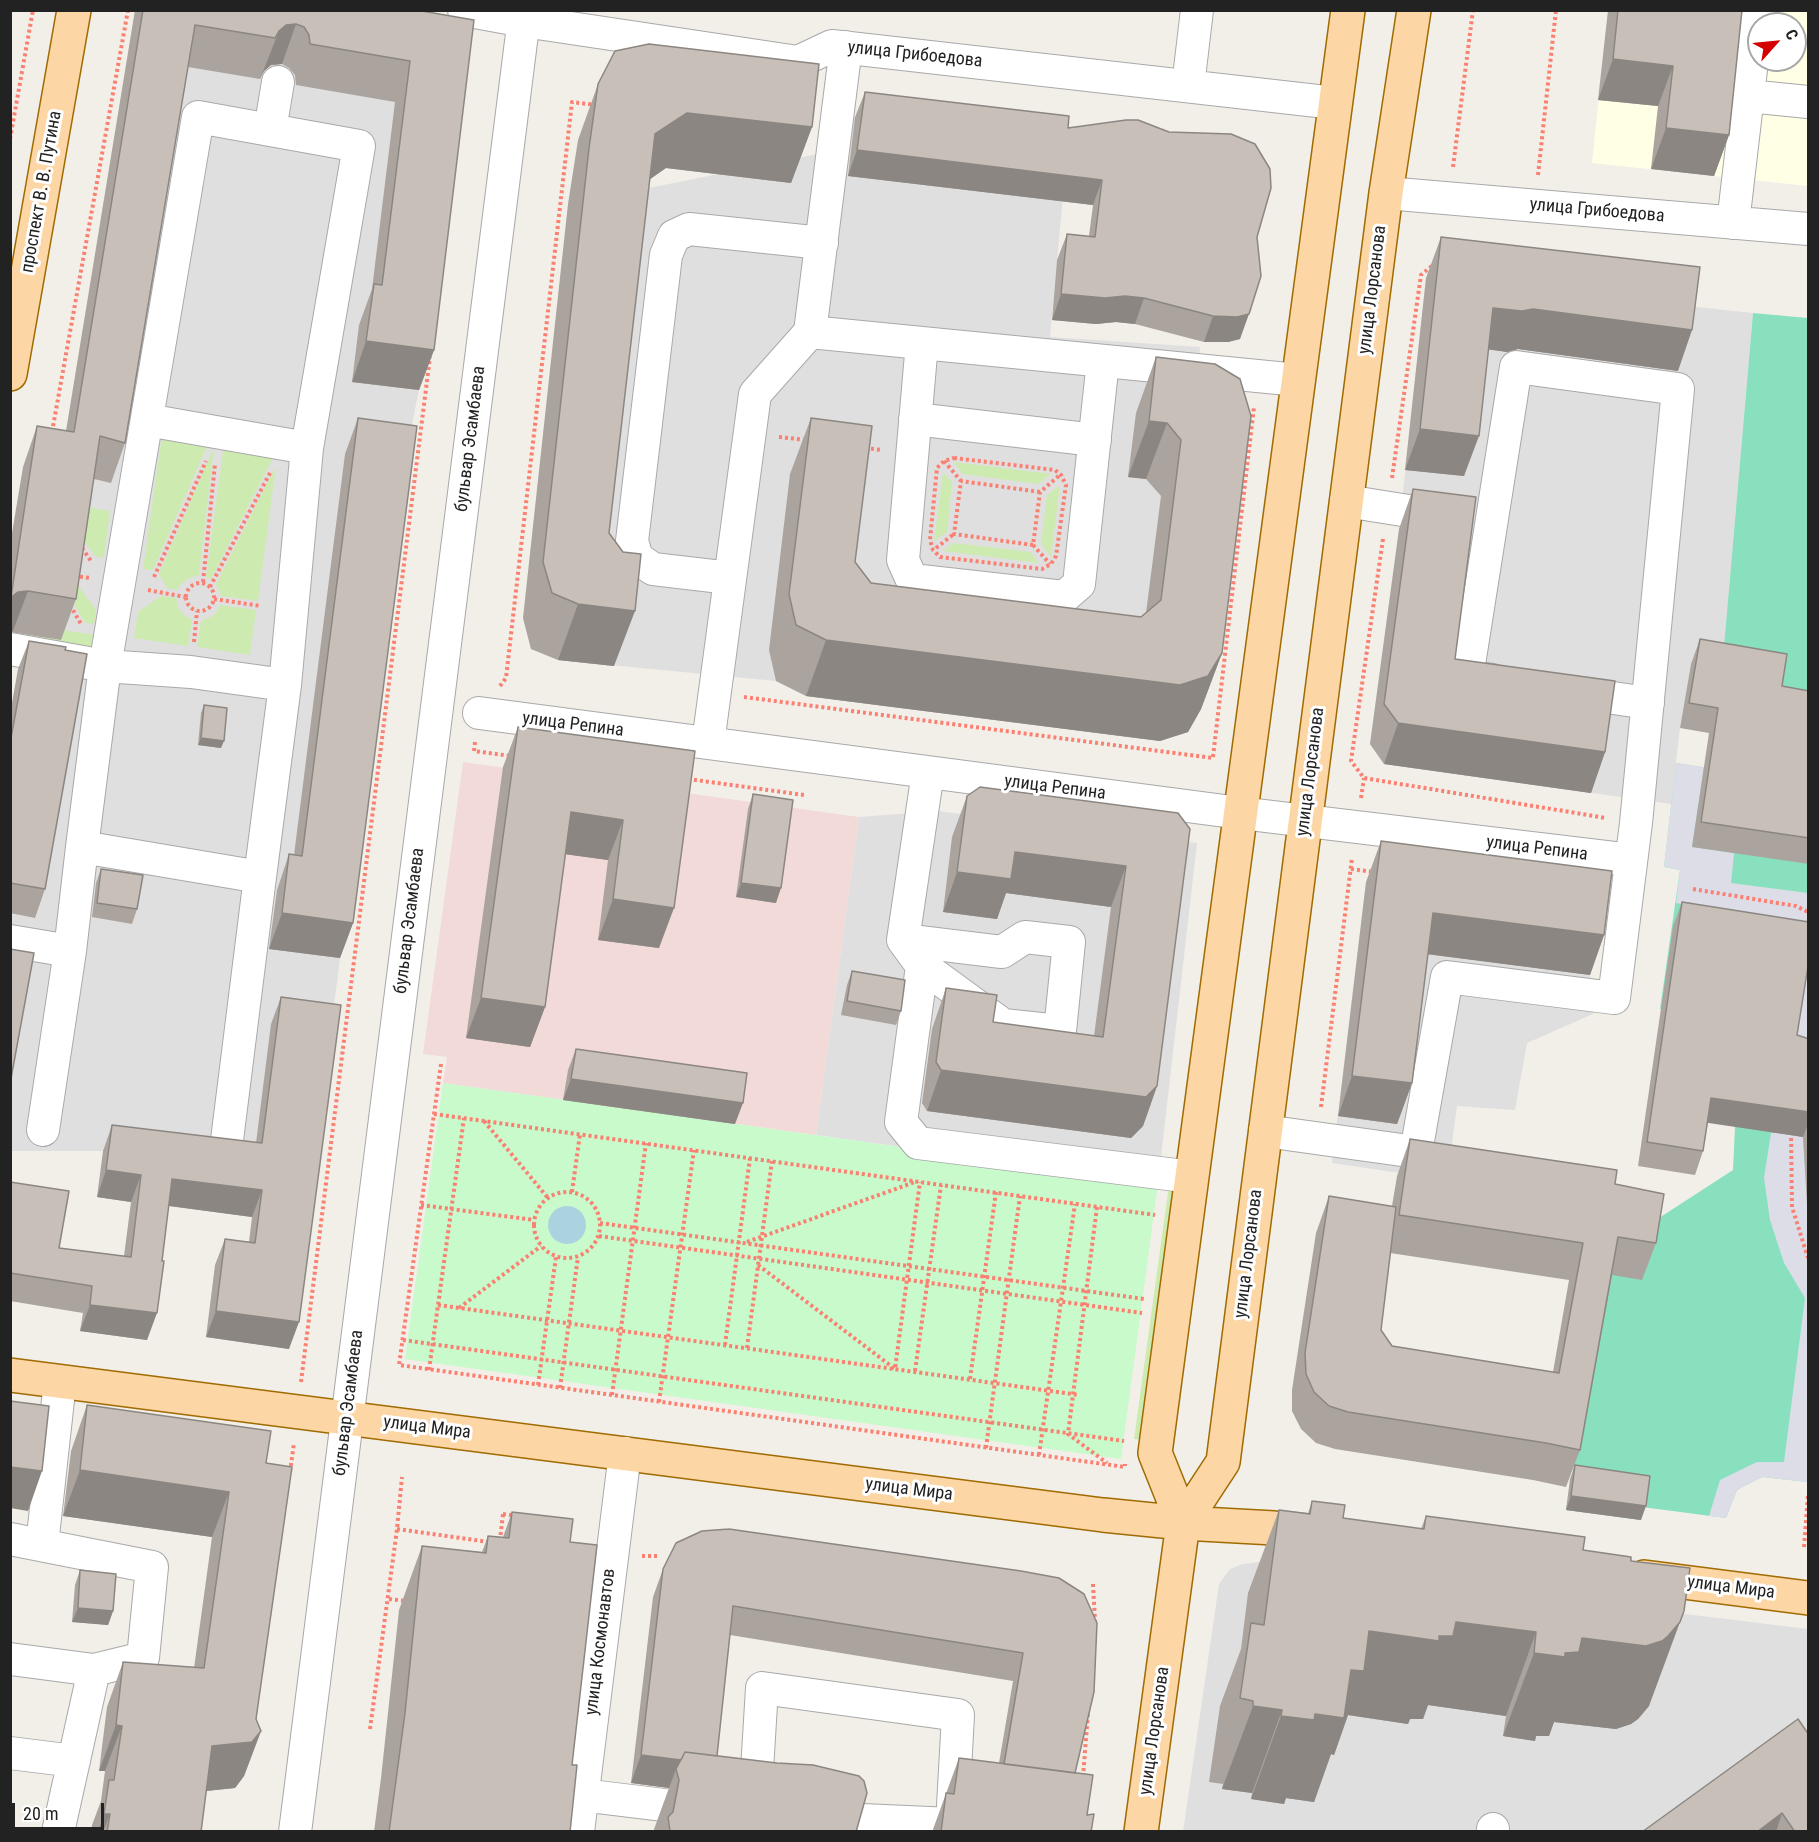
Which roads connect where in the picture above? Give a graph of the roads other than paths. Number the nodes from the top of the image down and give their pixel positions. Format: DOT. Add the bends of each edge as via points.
graph roads {
  1 [pos="74,10"];
  2 [pos="464,10"];
  3 [pos="1197,10"];
  4 [pos="1348,10"];
  5 [pos="1414,10"];
  6 [pos="1758,10"];
  7 [pos="524,16"];
  8 [pos="846,47"];
  9 [pos="278,82"];
  10 [pos="1188,86"];
  11 [pos="1748,96"];
  12 [pos="1809,102"];
  13 [pos="1335,103"];
  14 [pos="270,130"];
  15 [pos="1386,193"];
  16 [pos="1733,223"];
  17 [pos="1809,229"];
  18 [pos="822,243"];
  19 [pos="810,332"];
  20 [pos="922,343"];
  21 [pos="1103,361"];
  22 [pos="10,374"];
  23 [pos="1298,380"];
  24 [pos="915,419"];
  25 [pos="147,420"];
  26 [pos="1095,440"];
  27 [pos="296,446"];
  28 [pos="1346,501"];
  29 [pos="1491,524"];
  30 [pos="730,579"];
  31 [pos="10,649"];
  32 [pos="105,666"];
  33 [pos="285,685"];
  34 [pos="1647,703"];
  35 [pos="479,713"];
  36 [pos="708,742"];
  37 [pos="928,772"];
  38 [pos="1240,813"];
  39 [pos="1305,820"];
  40 [pos="82,847"];
  41 [pos="1631,860"];
  42 [pos="260,877"];
  43 [pos="903,940"];
  44 [pos="10,941"];
  45 [pos="69,951"];
  46 [pos="922,966"];
  47 [pos="43,1130"];
  48 [pos="1265,1131"];
  49 [pos="227,1140"];
  50 [pos="1192,1177"];
  51 [pos="10,1376"];
  52 [pos="60,1382"];
  53 [pos="348,1417"];
  54 [pos="625,1453"];
  55 [pos="1183,1523"];
  56 [pos="1345,1537"];
  57 [pos="10,1539"];
  58 [pos="42,1545"];
  59 [pos="1618,1573"];
  60 [pos="1809,1598"];
  61 [pos="10,1659"];
  62 [pos="94,1670"];
  63 [pos="10,1753"];
  64 [pos="74,1761"];
  65 [pos="582,1795"];
  66 [pos="773,1816"];
  67 [pos="58,1832"];
  68 [pos="295,1832"];
  69 [pos="578,1832"];
  70 [pos="1141,1832"];
  1 -- 22 [label="main road, проспект В. В. Путина"];
  2 -- 7 [label="street, улица Грибоедова"];
  3 -- 10 [label="street"];
  4 -- 13 [label="main road, улица Лорсанова"];
  5 -- 15 [label="main road, улица Лорсанова"];
  6 -- 11 [label="street"];
  7 -- 8 [label="street, улица Грибоедова" via="798,62 832,46"];
  7 -- 53 [label="street, бульвар Эсамбаева"];
  8 -- 10 [label="street, улица Грибоедова"];
  8 -- 18 [label="street"];
  9 -- 14 [label="street"];
  10 -- 13 [label="street, улица Грибоедова"];
  11 -- 12 [label="street"];
  11 -- 16 [label="street"];
  13 -- 23 [label="main road, улица Лорсанова"];
  14 -- 25 [label="street" via="198,117"];
  14 -- 27 [label="street" via="359,146"];
  15 -- 16 [label="street, улица Грибоедова"];
  15 -- 28 [label="main road, улица Лорсанова"];
  16 -- 17 [label="street, улица Грибоедова"];
  18 -- 19 [label="street"];
  18 -- 30 [label="street" via="690,229 674,236 666,255 632,541 637,558 653,569"];
  19 -- 20 [label="street"];
  19 -- 30 [label="street" via="755,394"];
  20 -- 21 [label="street"];
  20 -- 24 [label="street"];
  21 -- 23 [label="street"];
  21 -- 26 [label="street"];
  23 -- 38 [label="main road, улица Лорсанова"];
  24 -- 26 [label="street"];
  24 -- 26 [label="street" via="903,560 912,580 1064,597 1079,584"];
  25 -- 27 [label="street"];
  25 -- 32 [label="street"];
  27 -- 33 [label="street"];
  28 -- 29 [label="street"];
  28 -- 39 [label="main road, улица Лорсанова"];
  29 -- 34 [label="street" via="1467,677"];
  29 -- 34 [label="street" via="1516,367 1678,389"];
  30 -- 36 [label="street"];
  31 -- 32 [label="street"];
  32 -- 33 [label="street" via="191,672"];
  32 -- 40 [label="street"];
  33 -- 42 [label="street"];
  34 -- 41 [label="street"];
  35 -- 36 [label="street, улица Репина"];
  36 -- 37 [label="street, улица Репина"];
  37 -- 38 [label="street, улица Репина"];
  37 -- 43 [label="street"];
  38 -- 39 [label="street, улица Репина"];
  38 -- 50 [label="main road, улица Лорсанова"];
  39 -- 41 [label="street, улица Репина"];
  39 -- 48 [label="main road, улица Лорсанова"];
  40 -- 42 [label="street"];
  40 -- 45 [label="street"];
  41 -- 48 [label="street" via="1614,998 1447,976 1416,1152"];
  42 -- 49 [label="street"];
  43 -- 46 [label="street"];
  43 -- 46 [label="street" via="1002,952 1026,937 1069,942 1059,1031 1003,1025"];
  44 -- 45 [label="street"];
  45 -- 47 [label="street"];
  46 -- 50 [label="street" via="901,1122 918,1143"];
  48 -- 55 [label="main road, улица Лорсанова" via="1223,1462"];
  50 -- 55 [label="main road, улица Лорсанова" via="1155,1453"];
  51 -- 52 [label="main road, улица Мира"];
  52 -- 53 [label="main road, улица Мира"];
  52 -- 58 [label="street"];
  53 -- 54 [label="main road, улица Мира"];
  53 -- 68 [label="street, бульвар Эсамбаева"];
  54 -- 55 [label="main road, улица Мира"];
  54 -- 65 [label="street, улица Космонавтов"];
  55 -- 56 [label="main road, улица Мира"];
  55 -- 70 [label="main road, улица Лорсанова"];
  57 -- 58 [label="street"];
  58 -- 62 [label="street" via="152,1567 143,1658"];
  59 -- 60 [label="main road, улица Мира"];
  61 -- 62 [label="street"];
  62 -- 64 [label="street"];
  63 -- 64 [label="street"];
  64 -- 67 [label="street"];
  65 -- 66 [label="street"];
  65 -- 69 [label="street, улица Космонавтов"];
  66 -- 66 [label="street" via="762,1688 958,1715 952,1824"];
}
